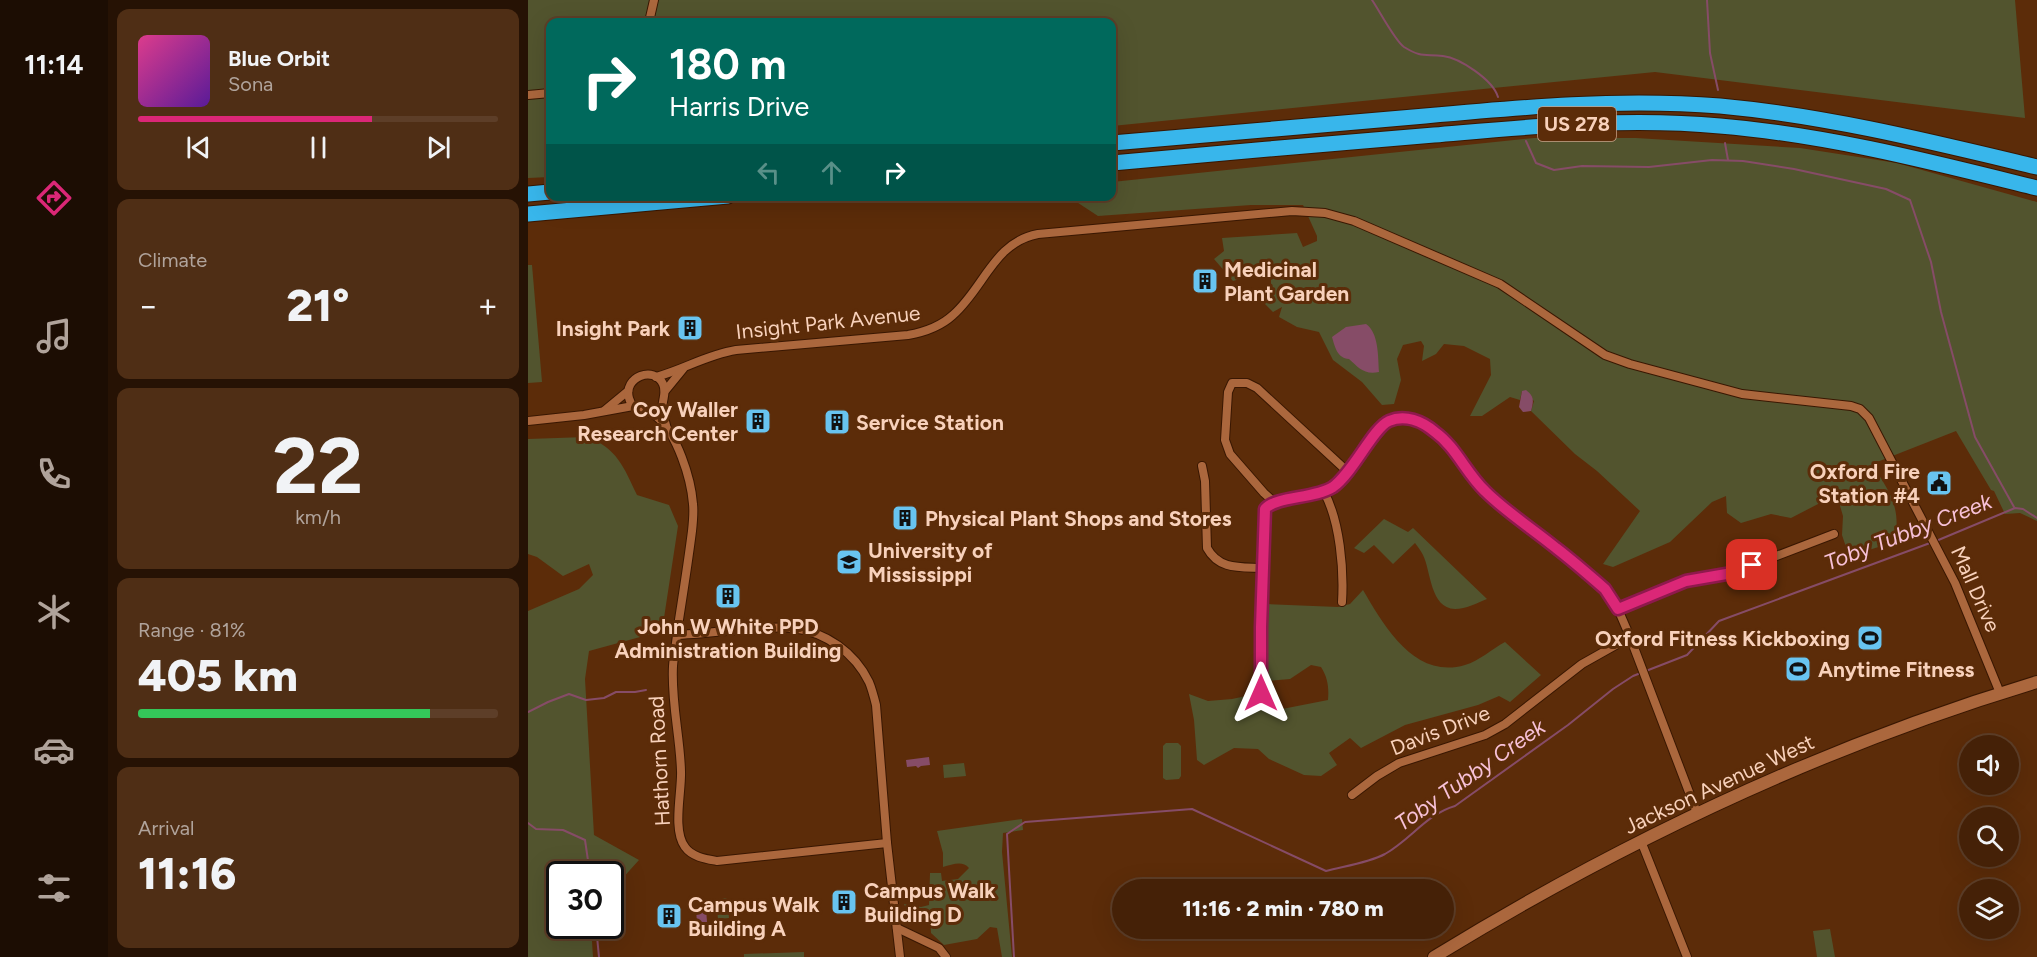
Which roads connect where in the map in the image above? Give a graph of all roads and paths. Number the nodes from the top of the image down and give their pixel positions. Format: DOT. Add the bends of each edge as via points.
graph roads {
  1 [pos="654,0"];
  2 [pos="650,18"];
  3 [pos="546,93"];
  4 [pos="528,95"];
  5 [pos="1116,143"];
  6 [pos="1116,163"];
  7 [pos="2037,167"];
  8 [pos="2037,188"];
  9 [pos="546,192"];
  10 [pos="528,194"];
  11 [pos="672,201"];
  12 [pos="528,214"];
  13 [pos="683,368"];
  14 [pos="656,377"];
  15 [pos="628,391"];
  16 [pos="665,391"];
  17 [pos="663,402"];
  18 [pos="633,406"];
  19 [pos="1860,409"];
  20 [pos="604,410"];
  21 [pos="649,411"];
  22 [pos="528,420"];
  23 [pos="667,429"];
  24 [pos="1202,466"];
  25 [pos="1348,472"];
  26 [pos="1324,492"];
  27 [pos="1274,502"];
  28 [pos="1834,534"];
  29 [pos="1262,568"];
  30 [pos="1342,602"];
  31 [pos="1618,609"];
  32 [pos="677,635"];
  33 [pos="1630,637"];
  34 [pos="2037,682"];
  35 [pos="1261,693"];
  36 [pos="2000,693"];
  37 [pos="1352,795"];
  38 [pos="1697,813"];
  39 [pos="1641,841"];
  40 [pos="887,843"];
  41 [pos="897,928"];
  42 [pos="900,957"];
  43 [pos="946,957"];
  44 [pos="1434,957"];
  45 [pos="1688,957"];
  1 -- 2 [label="street"];
  3 -- 4 [label="street"];
  5 -- 7 [label="highway, US 278" via="1561,104 1643,102 1799,115"];
  6 -- 8 [label="highway, US 278" via="1562,124 1645,122 1795,134"];
  9 -- 10 [label="highway"];
  11 -- 12 [label="highway"];
  13 -- 14 [label="street, Insight Park Avenue"];
  13 -- 16 [label="street"];
  13 -- 19 [label="street, Insight Park Avenue" via="710,355 736,350 925,332 955,313 1008,248 1024,236 1292,211 1354,220 1500,284 1605,355 1630,364 1742,394"];
  14 -- 15 [label="street, Hathorn Road" via="640,375"];
  14 -- 16 [label="street"];
  15 -- 18 [label="street"];
  15 -- 20 [label="street, Hathorn Road"];
  16 -- 17 [label="street, Hathorn Road"];
  17 -- 21 [label="street"];
  17 -- 23 [label="street, Hathorn Road"];
  18 -- 20 [label="street, Hathorn Road"];
  18 -- 21 [label="street, Hathorn Road"];
  19 -- 36 [label="street, Mall Drive" via="1869,418 1939,551"];
  20 -- 22 [label="street, Hathorn Road"];
  21 -- 23 [label="street, Hathorn Road"];
  23 -- 32 [label="street, Hathorn Road" via="690,480 693,507"];
  24 -- 29 [label="street" via="1207,548 1211,556 1229,567"];
  25 -- 26 [label="street"];
  25 -- 27 [label="street" via="1257,388 1232,383 1225,440 1230,454"];
  25 -- 31 [label="street" via="1384,424 1401,418 1419,422 1437,432 1454,450 1484,491 1605,589"];
  26 -- 27 [label="street"];
  26 -- 30 [label="street" via="1341,555"];
  27 -- 29 [label="street" via="1264,511"];
  28 -- 31 [label="street" via="1732,573 1686,581"];
  29 -- 35 [label="street"];
  31 -- 33 [label="street"];
  32 -- 40 [label="street" via="793,628 812,632 847,652 870,684 876,705"];
  32 -- 40 [label="street, Hathorn Road" via="673,696 681,771 679,830 685,847 702,858 717,861"];
  33 -- 37 [label="street, Davis Drive" via="1582,664 1505,724 1485,735 1400,763"];
  33 -- 38 [label="street"];
  34 -- 36 [label="main road, Jackson Avenue West"];
  36 -- 38 [label="main road, Jackson Avenue West" via="1866,741"];
  38 -- 39 [label="main road, Jackson Avenue West"];
  39 -- 44 [label="main road, Jackson Avenue West"];
  39 -- 45 [label="street"];
  40 -- 41 [label="street"];
  41 -- 42 [label="street"];
  41 -- 43 [label="street" via="939,948"];
}
